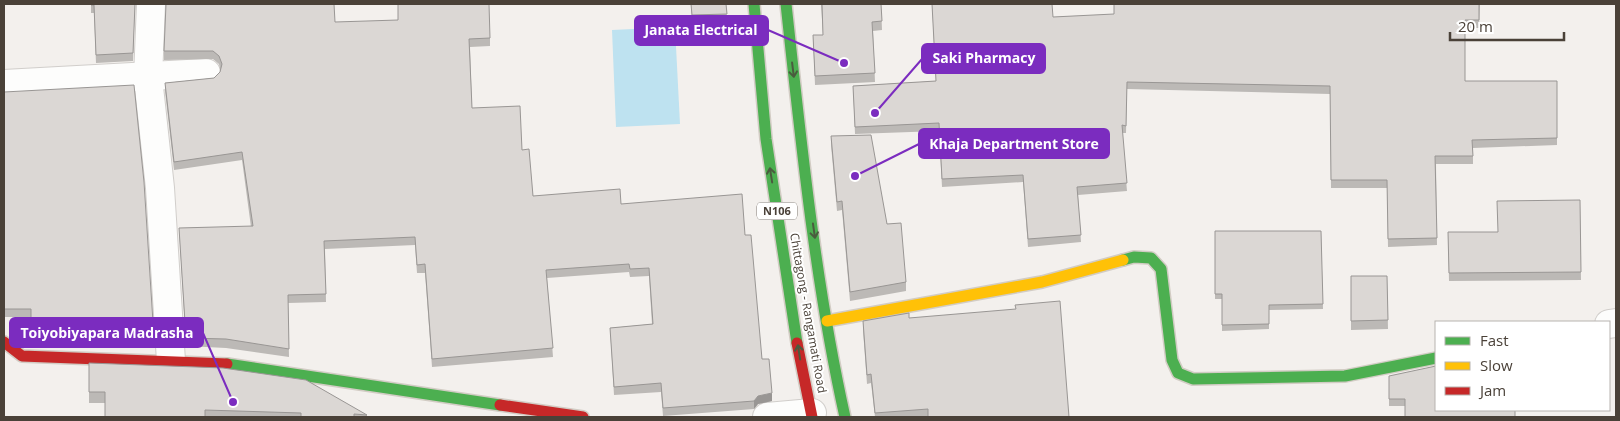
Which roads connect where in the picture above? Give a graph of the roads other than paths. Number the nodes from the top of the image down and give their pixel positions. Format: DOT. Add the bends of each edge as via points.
graph roads {
  1 [pos="151,4"];
  2 [pos="754,4"];
  3 [pos="786,4"];
  4 [pos="206,73"];
  5 [pos="148,78"];
  6 [pos="4,84"];
  7 [pos="827,321"];
  8 [pos="4,342"];
  9 [pos="1435,358"];
  10 [pos="171,361"];
  11 [pos="826,369"];
  12 [pos="802,374"];
  13 [pos="812,415"];
  14 [pos="583,417"];
  15 [pos="767,417"];
  16 [pos="845,417"];
  1 -- 5 [label="street"];
  12 -- 2 [label="main road, Chittagong - Rangamati Road / N106, one-way" via="766,139"];
  3 -- 7 [label="main road, Chittagong - Rangamati Road / N106, one-way" via="800,136"];
  4 -- 5 [label="street"];
  5 -- 6 [label="street"];
  5 -- 10 [label="street" via="160,188"];
  7 -- 9 [label="main road" via="1042,282 1134,257 1151,258 1161,269 1172,360 1178,373 1193,379 1345,376"];
  7 -- 11 [label="main road, Chittagong - Rangamati Road / N106"];
  8 -- 10 [label="main road" via="22,356"];
  10 -- 14 [label="main road" via="224,363"];
  11 -- 12 [label="main road"];
  11 -- 16 [label="main road, Chittagong - Rangamati Road / N106"];
  12 -- 13 [label="main road, Chittagong - Rangamati Road / N106"];
  13 -- 15 [label="street"];
}
